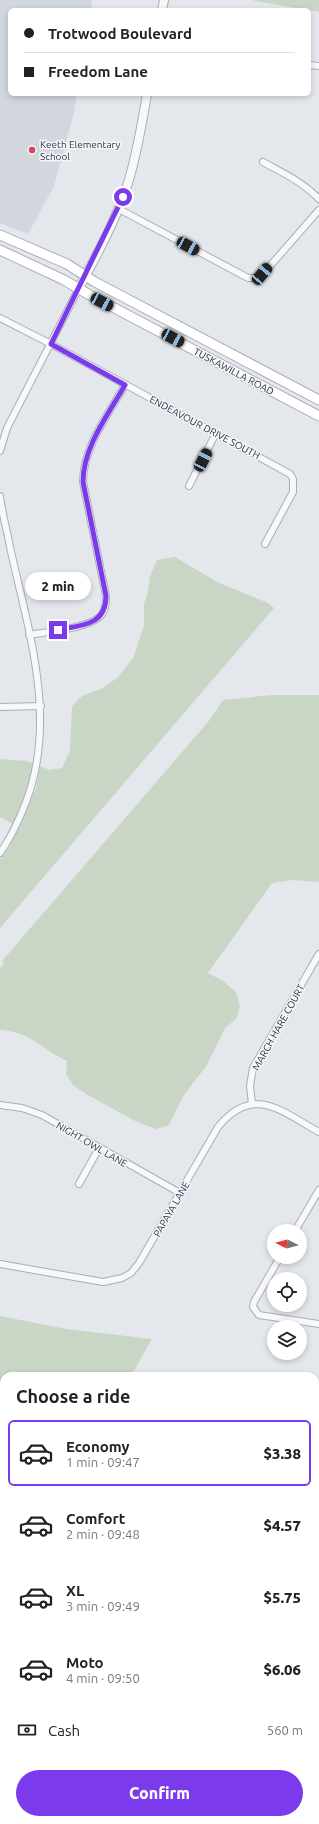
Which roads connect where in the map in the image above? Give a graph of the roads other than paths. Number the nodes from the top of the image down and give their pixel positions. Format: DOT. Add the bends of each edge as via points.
graph roads {
  1 [pos="147,96"];
  2 [pos="262,162"];
  3 [pos="319,199"];
  4 [pos="119,209"];
  5 [pos="319,210"];
  6 [pos="0,235"];
  7 [pos="0,250"];
  8 [pos="86,275"];
  9 [pos="79,288"];
  10 [pos="0,318"];
  11 [pos="51,344"];
  12 [pos="125,385"];
  13 [pos="319,400"];
  14 [pos="319,416"];
  15 [pos="216,433"];
  16 [pos="0,451"];
  17 [pos="189,486"];
  18 [pos="0,496"];
  19 [pos="265,544"];
  20 [pos="29,635"];
  21 [pos="41,706"];
  22 [pos="0,707"];
  23 [pos="0,853"];
  24 [pos="319,954"];
  25 [pos="252,1104"];
  26 [pos="0,1105"];
  27 [pos="319,1132"];
  28 [pos="99,1148"];
  29 [pos="79,1184"];
  30 [pos="319,1190"];
  31 [pos="180,1194"];
  32 [pos="299,1224"];
  33 [pos="0,1264"];
  34 [pos="276,1264"];
  35 [pos="319,1324"];
  1 -- 4 [label="street" via="134,163"];
  2 -- 3 [label="street" via="291,177"];
  4 -- 5 [label="street" via="248,278 257,278 262,274"];
  4 -- 8 [label="street"];
  6 -- 8 [label="main road, TUSKAWILLA ROAD" via="68,264"];
  7 -- 9 [label="main road, TUSKAWILLA ROAD"];
  8 -- 9 [label="street"];
  8 -- 13 [label="main road, TUSKAWILLA ROAD"];
  9 -- 11 [label="street"];
  9 -- 14 [label="main road, TUSKAWILLA ROAD"];
  10 -- 11 [label="street, ENDEAVOUR DRIVE SOUTH"];
  11 -- 12 [label="street, ENDEAVOUR DRIVE SOUTH"];
  11 -- 16 [label="street" via="7,428"];
  12 -- 15 [label="street, ENDEAVOUR DRIVE SOUTH"];
  12 -- 20 [label="street" via="88,451 83,470 83,482 106,605 102,614 87,624"];
  15 -- 17 [label="street"];
  15 -- 19 [label="street, ENDEAVOUR DRIVE SOUTH" via="283,469 293,479 293,492"];
  18 -- 20 [label="street"];
  20 -- 21 [label="street"];
  21 -- 22 [label="street"];
  21 -- 23 [label="street" via="40,748 32,787 21,816"];
  24 -- 25 [label="street, MARCH HARE COURT" via="253,1068 250,1086"];
  25 -- 27 [label="street, PAPAYA LANE" via="274,1106"];
  25 -- 31 [label="street, PAPAYA LANE" via="237,1109 218,1127"];
  26 -- 28 [label="street, NIGHT OWL LANE" via="22,1108 42,1115"];
  28 -- 29 [label="street"];
  28 -- 31 [label="street, NIGHT OWL LANE"];
  30 -- 32 [label="street"];
  31 -- 33 [label="street, PAPAYA LANE" via="139,1263 131,1273 122,1278 104,1282"];
  34 -- 35 [label="street" via="254,1302 255,1312 259,1315"];
}
